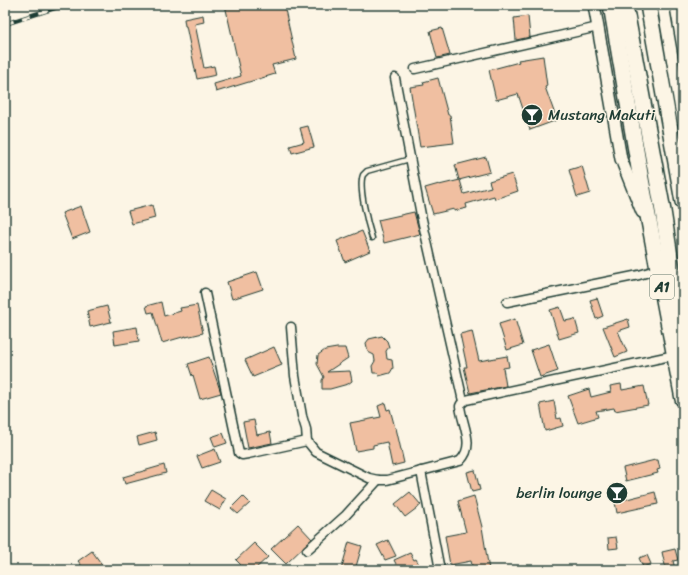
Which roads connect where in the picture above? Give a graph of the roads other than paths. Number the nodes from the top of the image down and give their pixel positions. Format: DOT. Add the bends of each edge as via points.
graph roads {
  1 [pos="594,5"];
  2 [pos="611,5"];
  3 [pos="625,5"];
  4 [pos="632,5"];
  5 [pos="648,5"];
  6 [pos="663,5"];
  7 [pos="598,27"];
  8 [pos="415,69"];
  9 [pos="395,78"];
  10 [pos="683,121"];
  11 [pos="410,159"];
  12 [pos="683,202"];
  13 [pos="372,238"];
  14 [pos="653,238"];
  15 [pos="659,269"];
  16 [pos="683,277"];
  17 [pos="204,293"];
  18 [pos="507,302"];
  19 [pos="291,327"];
  20 [pos="683,341"];
  21 [pos="675,355"];
  22 [pos="683,399"];
  23 [pos="463,401"];
  24 [pos="308,440"];
  25 [pos="421,471"];
  26 [pos="378,480"];
  27 [pos="307,550"];
  28 [pos="440,570"];
  1 -- 7 [label="street"];
  2 -- 14 [label="highway, A1"];
  3 -- 20 [label="highway, A1" via="663,211"];
  4 -- 16 [label="highway, A1"];
  5 -- 12 [label="highway"];
  6 -- 10 [label="street"];
  7 -- 8 [label="street"];
  7 -- 14 [label="street" via="621,159"];
  9 -- 11 [label="street"];
  11 -- 13 [label="lane" via="363,174 363,201"];
  11 -- 23 [label="street"];
  14 -- 15 [label="highway, A1"];
  15 -- 18 [label="street"];
  15 -- 21 [label="highway, A1"];
  17 -- 24 [label="street" via="239,453 248,454"];
  19 -- 24 [label="street" via="294,376"];
  21 -- 22 [label="highway, A1"];
  21 -- 23 [label="street"];
  23 -- 25 [label="street" via="460,410 468,445 464,457 460,461"];
  24 -- 26 [label="street" via="316,452"];
  25 -- 26 [label="street"];
  25 -- 28 [label="street"];
  26 -- 27 [label="street" via="346,515"];
}
